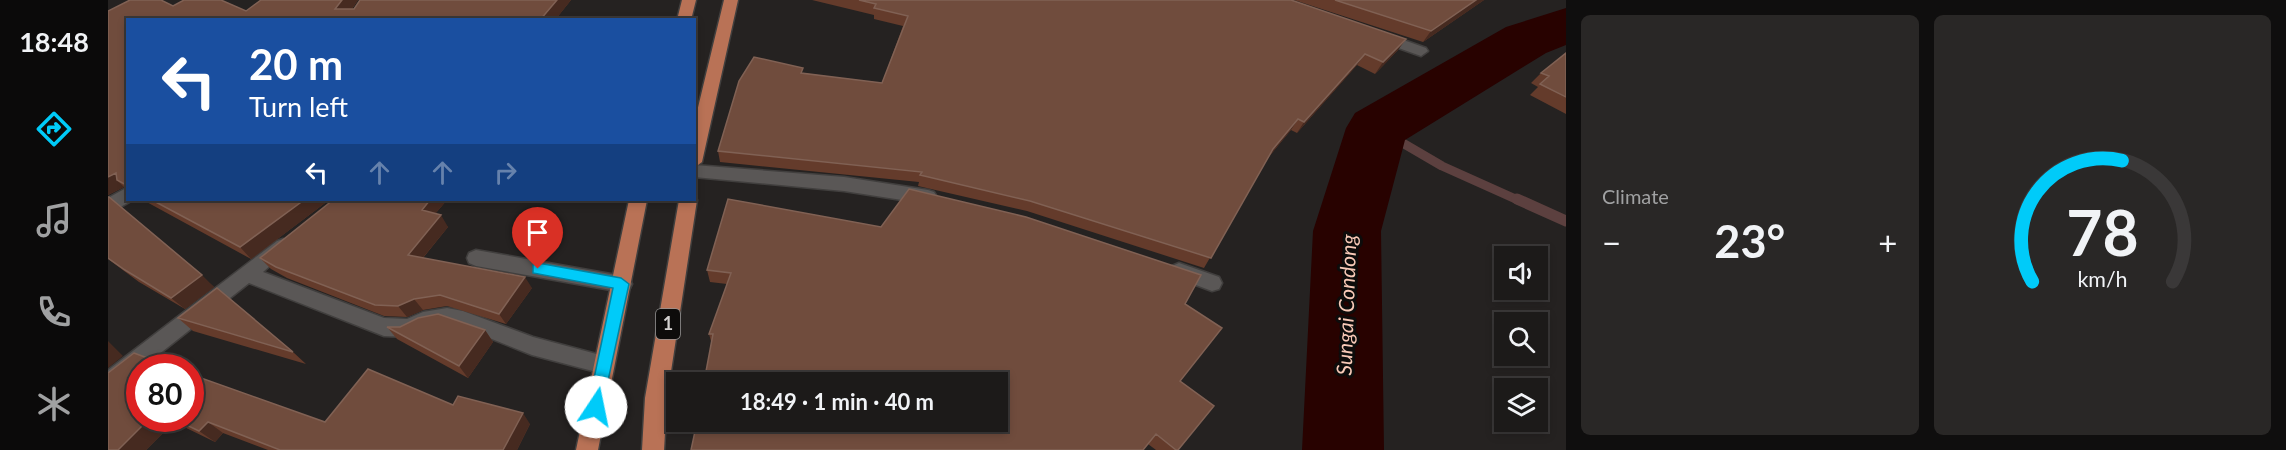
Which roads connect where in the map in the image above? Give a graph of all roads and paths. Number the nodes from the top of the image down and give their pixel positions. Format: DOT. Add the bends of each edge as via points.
graph roads {
  1 [pos="689,0"];
  2 [pos="731,0"];
  3 [pos="684,18"];
  4 [pos="1369,33"];
  5 [pos="1422,51"];
  6 [pos="696,153"];
  7 [pos="696,171"];
  8 [pos="126,195"];
  9 [pos="638,201"];
  10 [pos="688,201"];
  11 [pos="950,201"];
  12 [pos="108,207"];
  13 [pos="300,234"];
  14 [pos="476,258"];
  15 [pos="1158,264"];
  16 [pos="247,274"];
  17 [pos="1212,283"];
  18 [pos="621,284"];
  19 [pos="604,365"];
  20 [pos="108,382"];
  21 [pos="587,450"];
  22 [pos="653,450"];
  1 -- 3 [label="highway"];
  2 -- 6 [label="highway"];
  4 -- 5 [label="street"];
  7 -- 11 [label="street" via="844,184"];
  8 -- 12 [label="street"];
  9 -- 18 [label="highway"];
  10 -- 22 [label="highway, 1" via="656,398"];
  13 -- 16 [label="street"];
  14 -- 18 [label="street"];
  15 -- 17 [label="street"];
  16 -- 19 [label="street" via="384,327 409,328 423,320 447,316 532,346"];
  16 -- 20 [label="street"];
  18 -- 19 [label="highway"];
  19 -- 21 [label="highway"];
}
